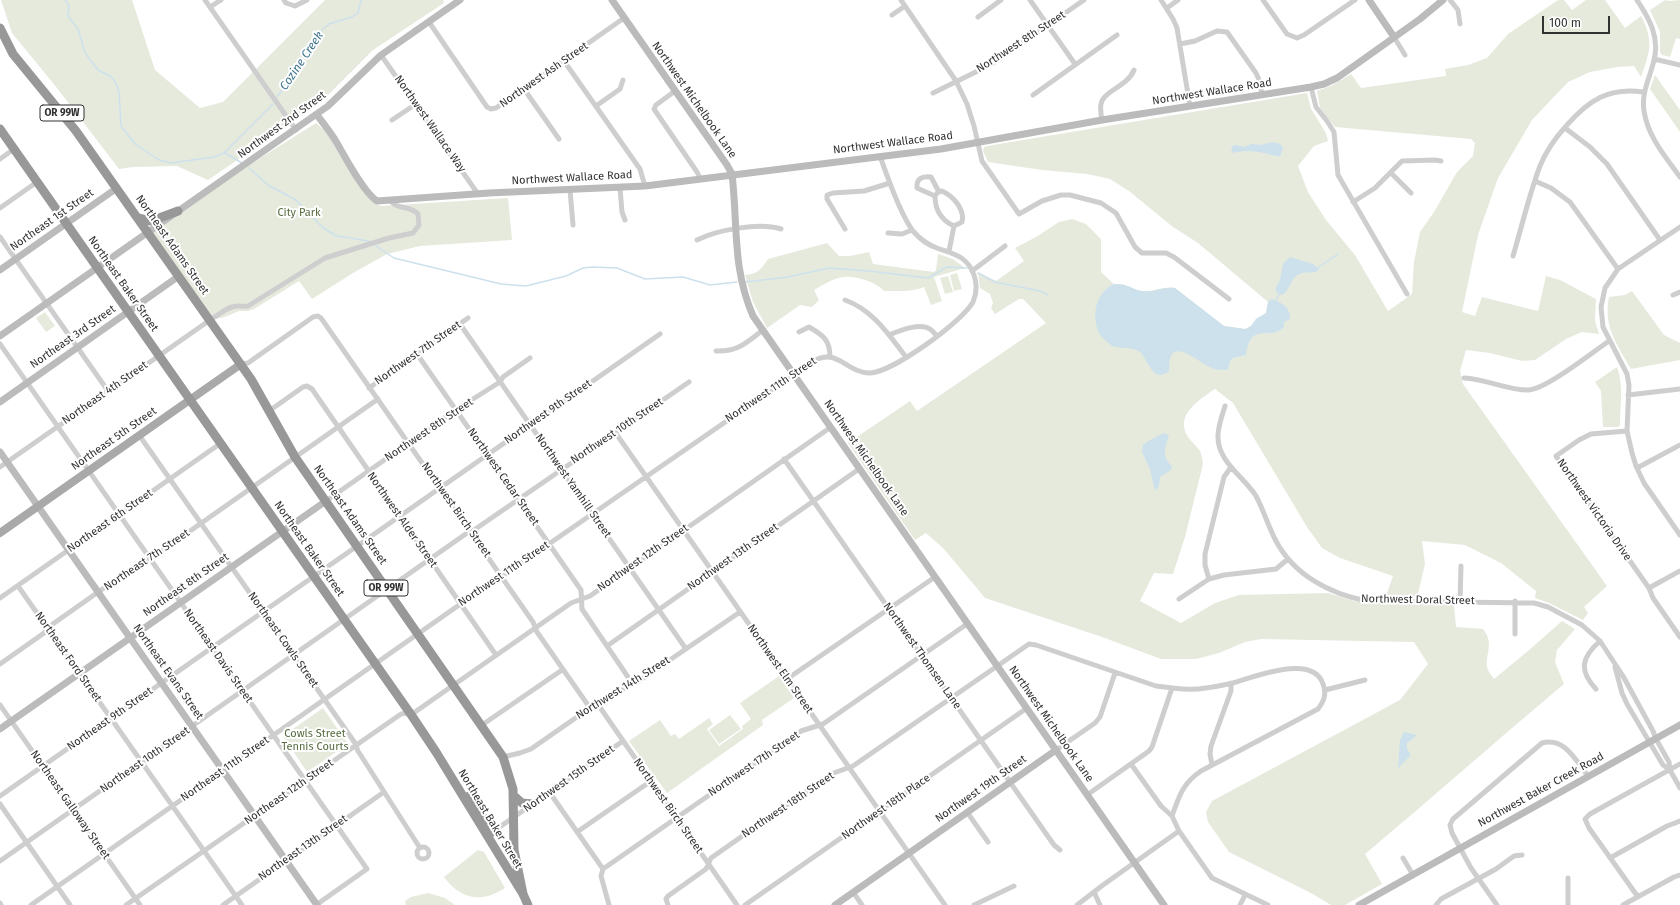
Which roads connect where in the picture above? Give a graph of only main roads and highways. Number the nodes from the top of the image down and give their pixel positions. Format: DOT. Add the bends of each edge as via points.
graph roads {
  1 [pos="0,28"];
  2 [pos="2,40"];
  3 [pos="0,129"];
  4 [pos="178,211"];
  5 [pos="138,218"];
  6 [pos="241,364"];
  7 [pos="190,400"];
  8 [pos="0,533"];
  9 [pos="513,795"];
  10 [pos="533,804"];
  11 [pos="523,894"];
  12 [pos="528,905"];
  1 -- 2 [label="highway, OR 99W"];
  2 -- 5 [label="highway, Northeast Adams Street / OR 99W" via="76,131"];
  3 -- 7 [label="highway, Northeast Baker Street / OR 99W"];
  4 -- 5 [label="highway" via="151,221"];
  5 -- 6 [label="highway, Northeast Adams Street / OR 99W"];
  6 -- 7 [label="main road, Northeast 5th Street"];
  6 -- 9 [label="highway, Northeast Adams Street / OR 99W" via="259,391 295,457 503,757"];
  7 -- 8 [label="main road, Northeast 5th Street"];
  7 -- 11 [label="highway, Northeast Baker Street / OR 99W" via="436,752 490,834"];
  9 -- 10 [label="highway" via="522,803"];
  9 -- 11 [label="highway, Northeast Adams Street / OR 99W" via="514,850"];
  11 -- 12 [label="highway, OR 99W"];
}
